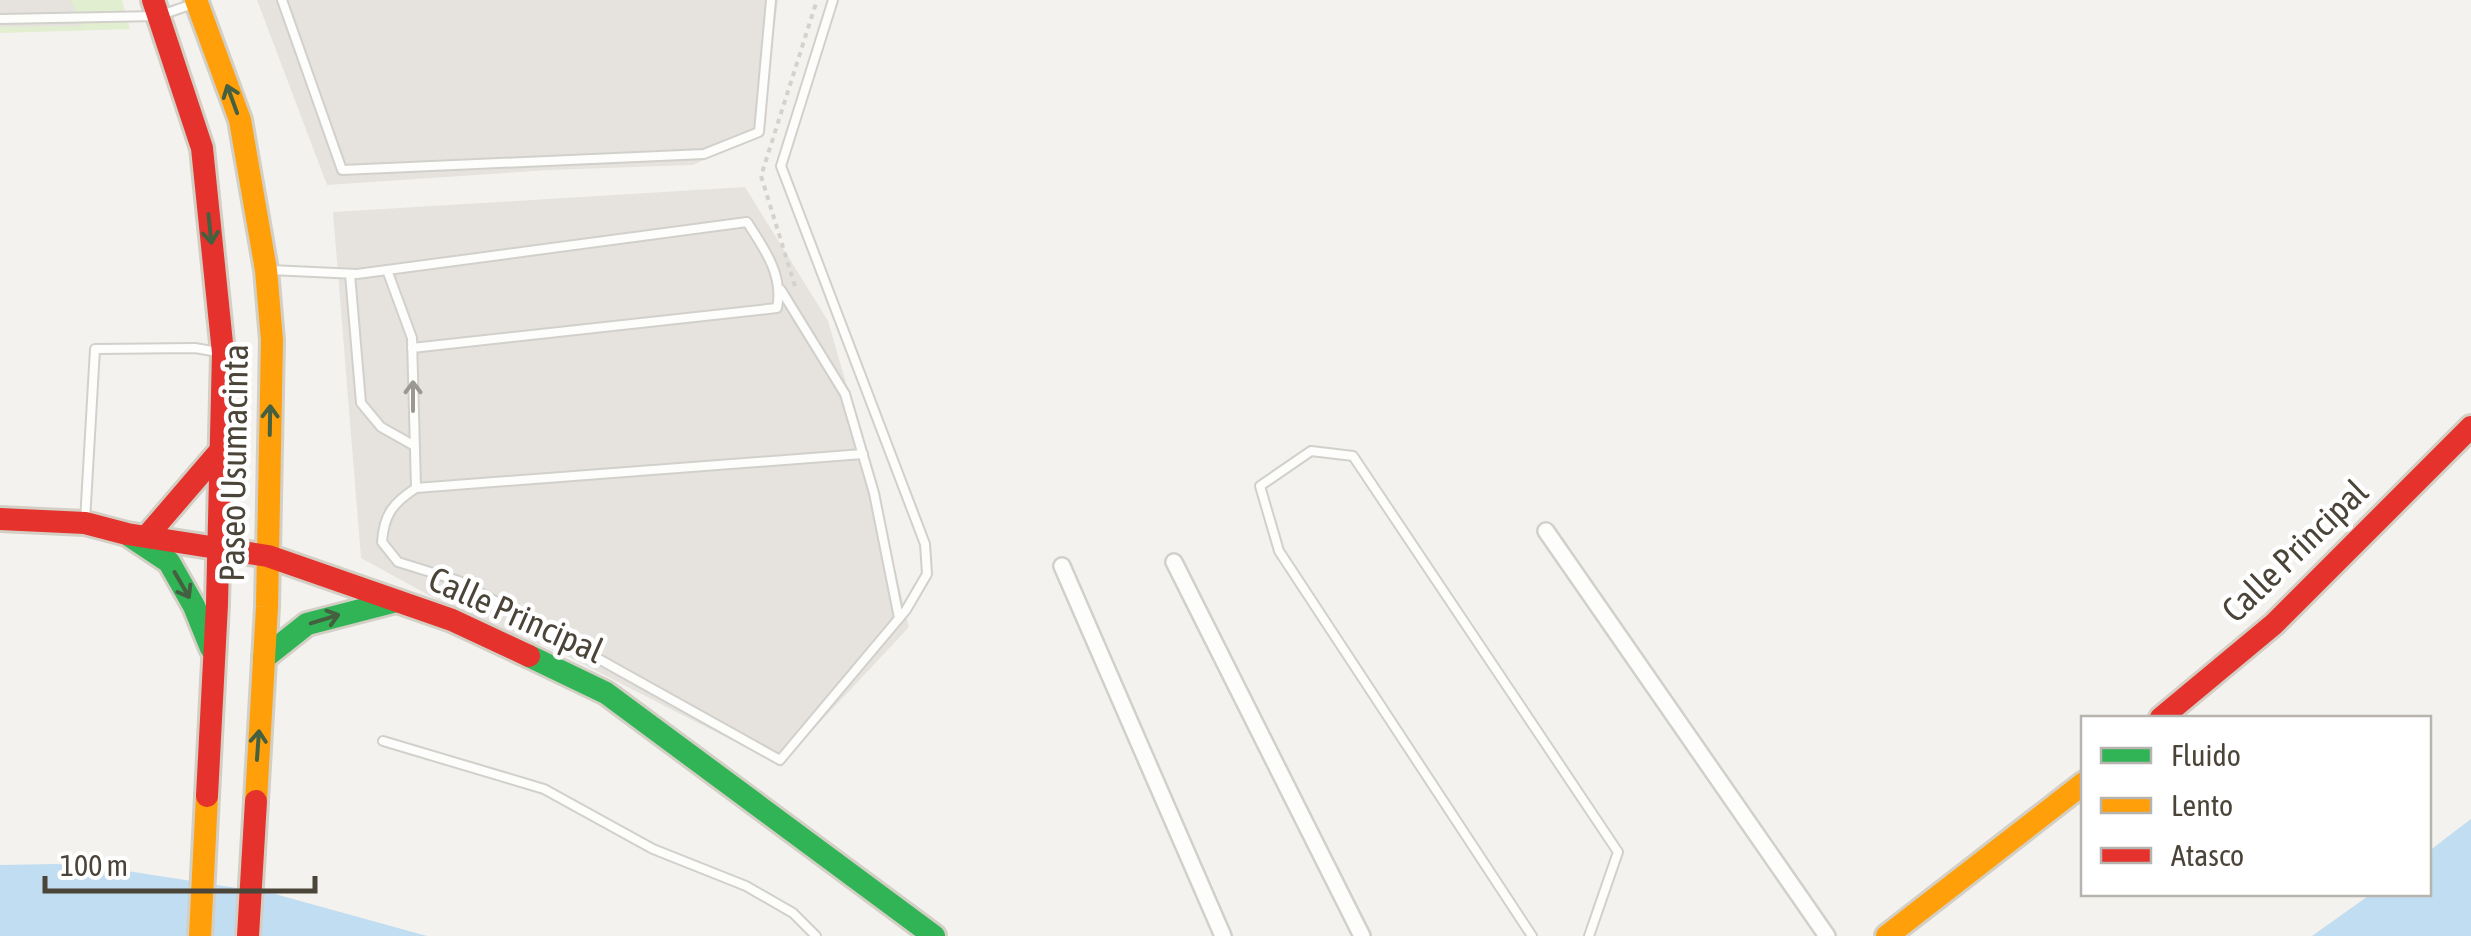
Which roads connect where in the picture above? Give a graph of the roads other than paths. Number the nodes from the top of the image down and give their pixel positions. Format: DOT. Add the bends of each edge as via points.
graph roads {
  1 [pos="282,0"];
  2 [pos="770,0"];
  3 [pos="833,0"];
  4 [pos="197,1"];
  5 [pos="156,8"];
  6 [pos="0,19"];
  7 [pos="266,270"];
  8 [pos="387,270"];
  9 [pos="350,274"];
  10 [pos="781,290"];
  11 [pos="412,348"];
  12 [pos="223,353"];
  13 [pos="2471,427"];
  14 [pos="413,445"];
  15 [pos="220,451"];
  16 [pos="862,454"];
  17 [pos="416,488"];
  18 [pos="0,519"];
  19 [pos="85,523"];
  20 [pos="1546,531"];
  21 [pos="137,535"];
  22 [pos="218,548"];
  23 [pos="268,556"];
  24 [pos="1174,562"];
  25 [pos="1062,566"];
  26 [pos="398,601"];
  27 [pos="899,618"];
  28 [pos="214,655"];
  29 [pos="264,658"];
  30 [pos="2163,716"];
  31 [pos="384,741"];
  32 [pos="2081,785"];
  33 [pos="200,936"];
  34 [pos="248,936"];
  35 [pos="816,936"];
  36 [pos="934,936"];
  37 [pos="1223,936"];
  38 [pos="1362,936"];
  39 [pos="1532,936"];
  40 [pos="1590,936"];
  41 [pos="1827,936"];
  42 [pos="1887,936"];
  1 -- 2 [label="lane" via="342,170 704,154 760,132"];
  3 -- 27 [label="lane" via="782,166 925,544 926,574"];
  4 -- 5 [label="lane"];
  7 -- 4 [label="main road, Paseo Usumacinta, one-way" via="240,120"];
  5 -- 6 [label="lane"];
  5 -- 12 [label="main road, Paseo Usumacinta, one-way" via="202,148"];
  7 -- 9 [label="lane"];
  23 -- 7 [label="main road, Paseo Usumacinta, one-way" via="272,340"];
  8 -- 9 [label="lane"];
  8 -- 10 [label="lane" via="747,222"];
  8 -- 11 [label="lane"];
  9 -- 14 [label="lane" via="361,403 381,427"];
  10 -- 11 [label="lane" via="777,308"];
  10 -- 16 [label="lane" via="845,394"];
  14 -- 11 [label="lane, one-way"];
  12 -- 15 [label="main road, Paseo Usumacinta"];
  12 -- 19 [label="lane" via="95,349"];
  13 -- 30 [label="main road, Calle Principal" via="2274,624"];
  14 -- 17 [label="lane"];
  15 -- 21 [label="main road"];
  15 -- 22 [label="main road, Paseo Usumacinta"];
  16 -- 17 [label="lane"];
  16 -- 27 [label="lane"];
  17 -- 27 [label="lane" via="383,520 382,542 398,562 459,582 780,760"];
  18 -- 19 [label="main road, Calle Principal"];
  19 -- 21 [label="main road, Calle Principal"];
  20 -- 41 [label="street"];
  21 -- 22 [label="main road, Calle Principal"];
  21 -- 28 [label="main road, one-way" via="169,562"];
  22 -- 23 [label="main road, Calle Principal"];
  22 -- 28 [label="main road, Paseo Usumacinta"];
  23 -- 26 [label="main road, Calle Principal"];
  23 -- 29 [label="main road, Paseo Usumacinta"];
  24 -- 38 [label="street"];
  25 -- 37 [label="street"];
  29 -- 26 [label="main road, one-way" via="307,624"];
  26 -- 36 [label="main road, Calle Principal" via="606,693"];
  28 -- 33 [label="main road, Paseo Usumacinta"];
  34 -- 29 [label="main road, Paseo Usumacinta, one-way"];
  31 -- 35 [label="lane" via="544,789 654,849 746,886 793,913"];
  32 -- 42 [label="main road"];
  39 -- 40 [label="lane" via="1279,550 1260,486 1311,451 1353,456 1618,852"];
}
